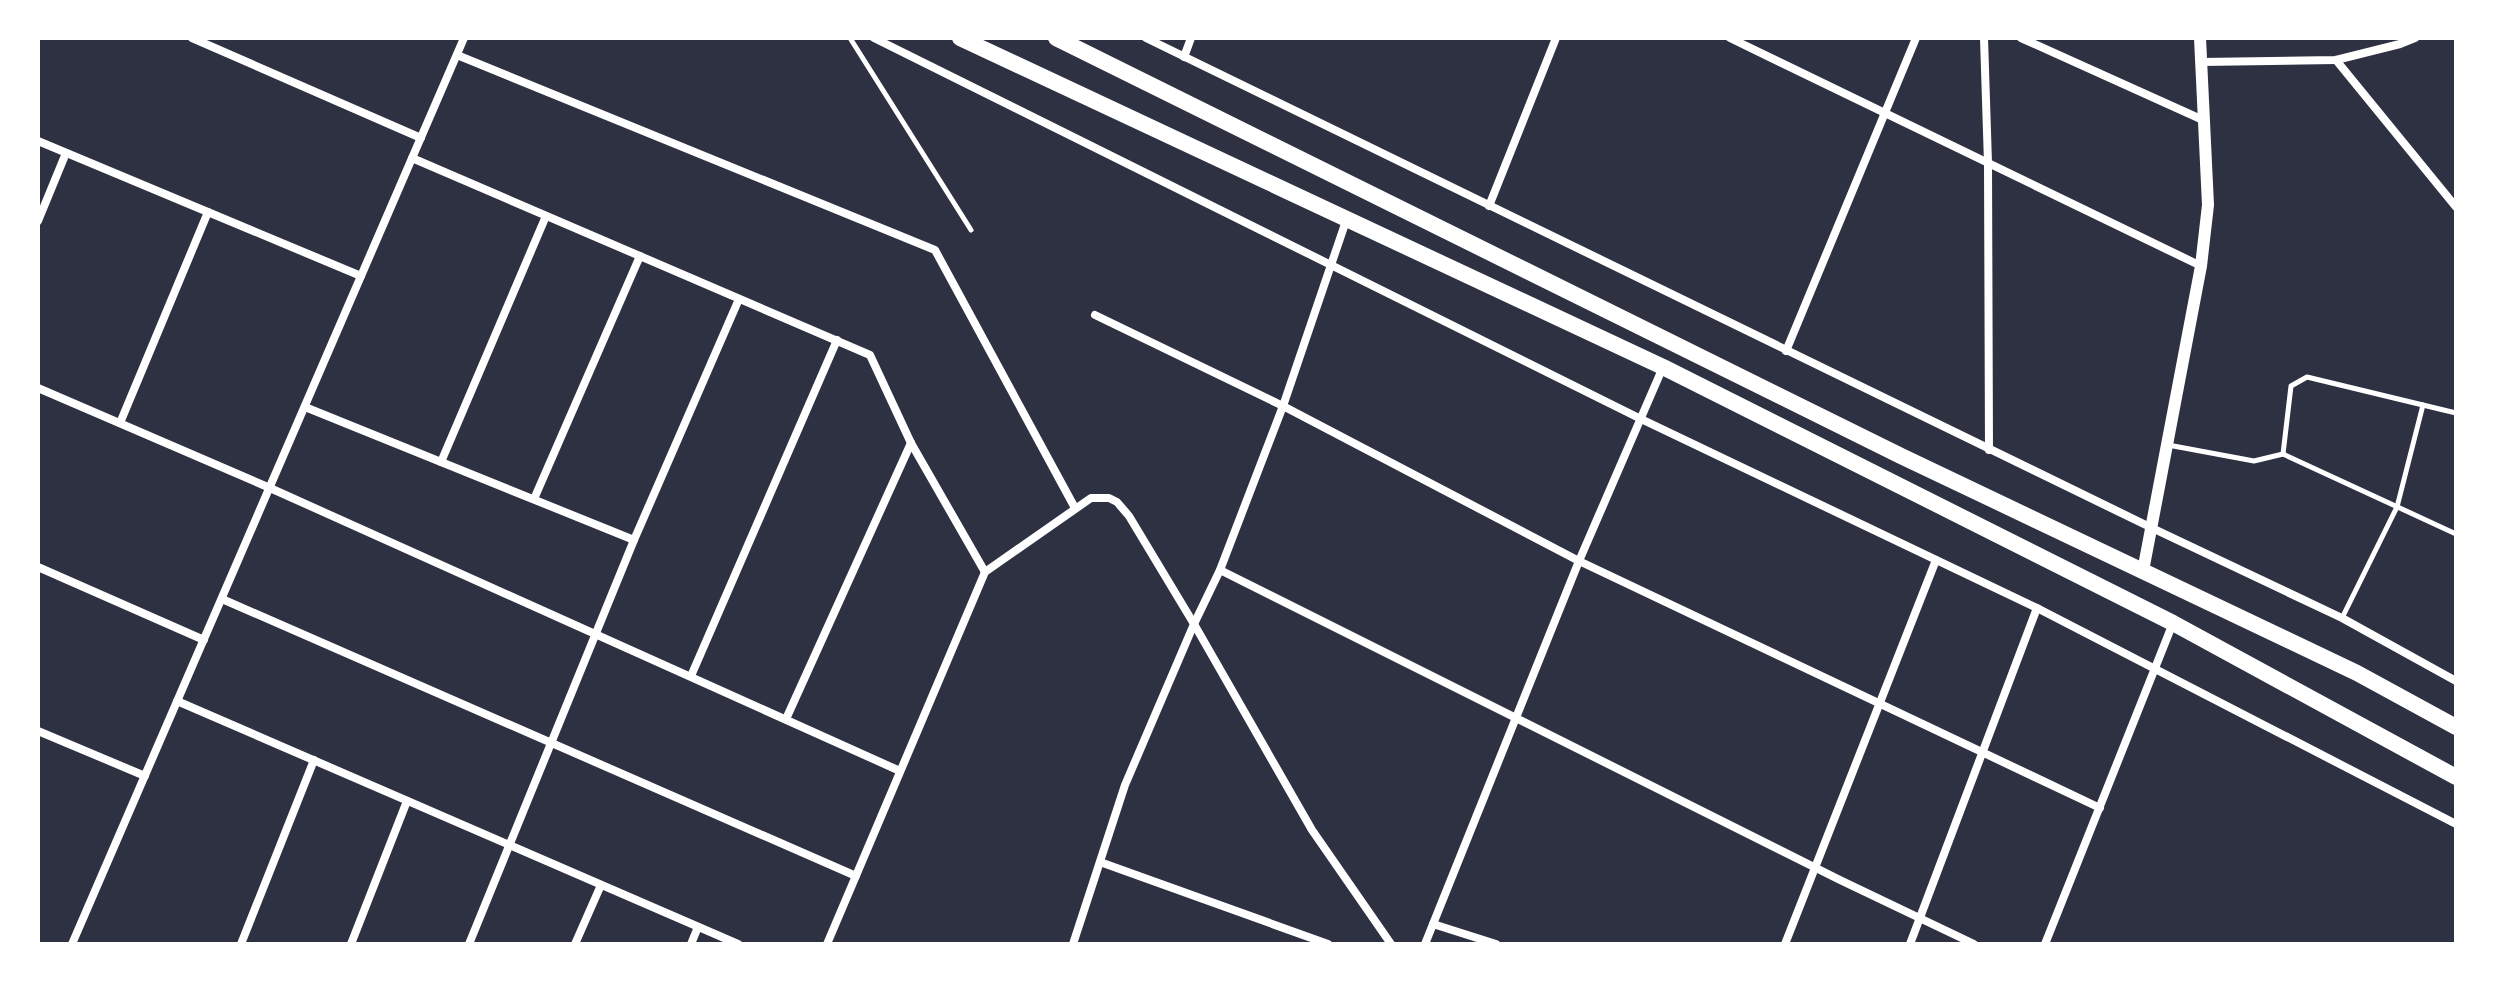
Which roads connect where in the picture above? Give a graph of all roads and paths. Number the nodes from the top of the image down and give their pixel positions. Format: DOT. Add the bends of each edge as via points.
graph roads {
  1 [pos="192,38"];
  2 [pos="464,38"];
  3 [pos="850,38"];
  4 [pos="874,38"];
  5 [pos="960,38"];
  6 [pos="1056,38"];
  7 [pos="1146,38"];
  8 [pos="1191,38"];
  9 [pos="1556,38"];
  10 [pos="1730,38"];
  11 [pos="1916,38"];
  12 [pos="1984,38"];
  13 [pos="2021,38"];
  14 [pos="2200,38"];
  15 [pos="2415,38"];
  16 [pos="457,55"];
  17 [pos="1184,57"];
  18 [pos="2336,60"];
  19 [pos="2201,62"];
  20 [pos="1886,113"];
  21 [pos="2203,120"];
  22 [pos="421,138"];
  23 [pos="38,141"];
  24 [pos="66,153"];
  25 [pos="412,158"];
  26 [pos="1988,163"];
  27 [pos="1489,206"];
  28 [pos="2456,207"];
  29 [pos="208,212"];
  30 [pos="546,216"];
  31 [pos="1347,217"];
  32 [pos="38,221"];
  33 [pos="971,230"];
  34 [pos="640,256"];
  35 [pos="1330,264"];
  36 [pos="2201,266"];
  37 [pos="361,276"];
  38 [pos="739,299"];
  39 [pos="1095,315"];
  40 [pos="837,340"];
  41 [pos="1786,351"];
  42 [pos="1663,367"];
  43 [pos="38,388"];
  44 [pos="2423,405"];
  45 [pos="1283,406"];
  46 [pos="305,407"];
  47 [pos="2456,413"];
  48 [pos="1641,419"];
  49 [pos="120,423"];
  50 [pos="911,443"];
  51 [pos="2167,444"];
  52 [pos="1989,450"];
  53 [pos="2283,454"];
  54 [pos="441,462"];
  55 [pos="270,488"];
  56 [pos="534,499"];
  57 [pos="2397,507"];
  58 [pos="1075,508"];
  59 [pos="2152,528"];
  60 [pos="2456,534"];
  61 [pos="634,540"];
  62 [pos="1936,560"];
  63 [pos="1579,561"];
  64 [pos="38,567"];
  65 [pos="1220,570"];
  66 [pos="2143,571"];
  67 [pos="985,572"];
  68 [pos="222,599"];
  69 [pos="2037,608"];
  70 [pos="2342,618"];
  71 [pos="2173,623"];
  72 [pos="1194,624"];
  73 [pos="597,633"];
  74 [pos="204,640"];
  75 [pos="2154,667"];
  76 [pos="691,676"];
  77 [pos="2456,681"];
  78 [pos="177,701"];
  79 [pos="1881,704"];
  80 [pos="1517,716"];
  81 [pos="786,719"];
  82 [pos="2456,727"];
  83 [pos="38,731"];
  84 [pos="550,743"];
  85 [pos="1982,752"];
  86 [pos="314,760"];
  87 [pos="900,771"];
  88 [pos="145,776"];
  89 [pos="2456,777"];
  90 [pos="407,801"];
  91 [pos="2100,808"];
  92 [pos="2456,824"];
  93 [pos="509,845"];
  94 [pos="1100,862"];
  95 [pos="1816,868"];
  96 [pos="856,876"];
  97 [pos="601,885"];
  98 [pos="1918,919"];
  99 [pos="1433,924"];
  100 [pos="698,927"];
  101 [pos="72,944"];
  102 [pos="241,944"];
  103 [pos="351,944"];
  104 [pos="469,944"];
  105 [pos="575,944"];
  106 [pos="691,944"];
  107 [pos="738,944"];
  108 [pos="827,944"];
  109 [pos="1073,944"];
  110 [pos="1328,944"];
  111 [pos="1391,944"];
  112 [pos="1425,944"];
  113 [pos="1496,944"];
  114 [pos="1785,944"];
  115 [pos="1910,944"];
  116 [pos="1974,944"];
  117 [pos="2045,944"];
  1 -- 22 [label="street"];
  2 -- 16 [label="street"];
  3 -- 33 [label="lane"];
  4 -- 35 [label="street"];
  5 -- 31 [label="highway"];
  6 -- 66 [label="highway"];
  7 -- 17 [label="street"];
  8 -- 17 [label="street"];
  9 -- 27 [label="street"];
  10 -- 20 [label="street"];
  11 -- 20 [label="street"];
  12 -- 26 [label="street"];
  13 -- 21 [label="street"];
  14 -- 19 [label="street"];
  15 -- 18 [label="street"];
  16 -- 22 [label="street"];
  16 -- 58 [label="street" via="935,250"];
  17 -- 27 [label="street"];
  18 -- 19 [label="street"];
  18 -- 28 [label="street"];
  19 -- 21 [label="street"];
  20 -- 26 [label="street"];
  20 -- 41 [label="street"];
  21 -- 36 [label="street" via="2208,205"];
  22 -- 25 [label="street"];
  23 -- 24 [label="street"];
  24 -- 29 [label="street"];
  24 -- 32 [label="street"];
  25 -- 30 [label="street"];
  25 -- 37 [label="street"];
  26 -- 36 [label="street"];
  26 -- 52 [label="street"];
  27 -- 41 [label="street"];
  29 -- 37 [label="street"];
  29 -- 49 [label="street"];
  30 -- 34 [label="street"];
  30 -- 54 [label="street"];
  31 -- 35 [label="street"];
  31 -- 42 [label="highway"];
  34 -- 38 [label="street"];
  34 -- 56 [label="street"];
  35 -- 45 [label="street"];
  35 -- 48 [label="street"];
  36 -- 51 [label="street"];
  37 -- 46 [label="street"];
  38 -- 40 [label="street"];
  38 -- 61 [label="street"];
  39 -- 45 [label="street"];
  40 -- 50 [label="street" via="870,355"];
  40 -- 76 [label="street"];
  41 -- 52 [label="street"];
  42 -- 48 [label="street"];
  42 -- 71 [label="highway"];
  43 -- 49 [label="street"];
  44 -- 47 [label="lane"];
  44 -- 53 [label="lane" via="2307,377 2291,386"];
  44 -- 57 [label="lane"];
  45 -- 63 [label="street"];
  45 -- 65 [label="street"];
  46 -- 54 [label="street"];
  46 -- 55 [label="street"];
  48 -- 62 [label="street"];
  48 -- 63 [label="street"];
  49 -- 55 [label="street"];
  50 -- 67 [label="street"];
  50 -- 81 [label="street"];
  51 -- 53 [label="lane" via="2254,461"];
  51 -- 59 [label="street"];
  52 -- 59 [label="street"];
  53 -- 57 [label="lane"];
  54 -- 56 [label="street"];
  55 -- 68 [label="street"];
  55 -- 73 [label="street"];
  56 -- 61 [label="street"];
  57 -- 60 [label="lane"];
  57 -- 70 [label="lane"];
  58 -- 67 [label="street"];
  58 -- 72 [label="street" via="1091,498 1117,502"];
  59 -- 66 [label="street"];
  59 -- 70 [label="street"];
  61 -- 73 [label="street"];
  62 -- 69 [label="street"];
  62 -- 79 [label="street"];
  63 -- 79 [label="street"];
  63 -- 80 [label="street"];
  64 -- 74 [label="street"];
  65 -- 72 [label="street"];
  65 -- 80 [label="street"];
  66 -- 82 [label="highway" via="2357,673"];
  67 -- 87 [label="street"];
  68 -- 74 [label="street"];
  68 -- 84 [label="street"];
  69 -- 75 [label="street"];
  69 -- 85 [label="street"];
  70 -- 77 [label="street"];
  71 -- 75 [label="street"];
  71 -- 89 [label="highway"];
  72 -- 94 [label="street" via="1125,785"];
  72 -- 111 [label="street" via="1312,830"];
  73 -- 76 [label="street"];
  73 -- 84 [label="street"];
  74 -- 78 [label="street"];
  75 -- 91 [label="street"];
  75 -- 92 [label="street"];
  76 -- 81 [label="street"];
  78 -- 86 [label="street"];
  78 -- 88 [label="street"];
  79 -- 85 [label="street"];
  79 -- 95 [label="street"];
  80 -- 95 [label="street"];
  80 -- 99 [label="street"];
  81 -- 87 [label="street"];
  83 -- 88 [label="street"];
  84 -- 93 [label="street"];
  84 -- 96 [label="street"];
  85 -- 91 [label="street"];
  85 -- 98 [label="street"];
  86 -- 90 [label="street"];
  86 -- 102 [label="street"];
  87 -- 96 [label="street"];
  88 -- 101 [label="street"];
  90 -- 93 [label="street"];
  90 -- 103 [label="street"];
  91 -- 117 [label="street"];
  93 -- 97 [label="street"];
  93 -- 104 [label="street"];
  94 -- 109 [label="street"];
  94 -- 110 [label="street"];
  95 -- 98 [label="street"];
  95 -- 114 [label="street"];
  96 -- 108 [label="street"];
  97 -- 100 [label="street"];
  97 -- 105 [label="street"];
  98 -- 115 [label="street"];
  98 -- 116 [label="street"];
  99 -- 112 [label="street"];
  99 -- 113 [label="street"];
  100 -- 106 [label="street"];
  100 -- 107 [label="street"];
}
